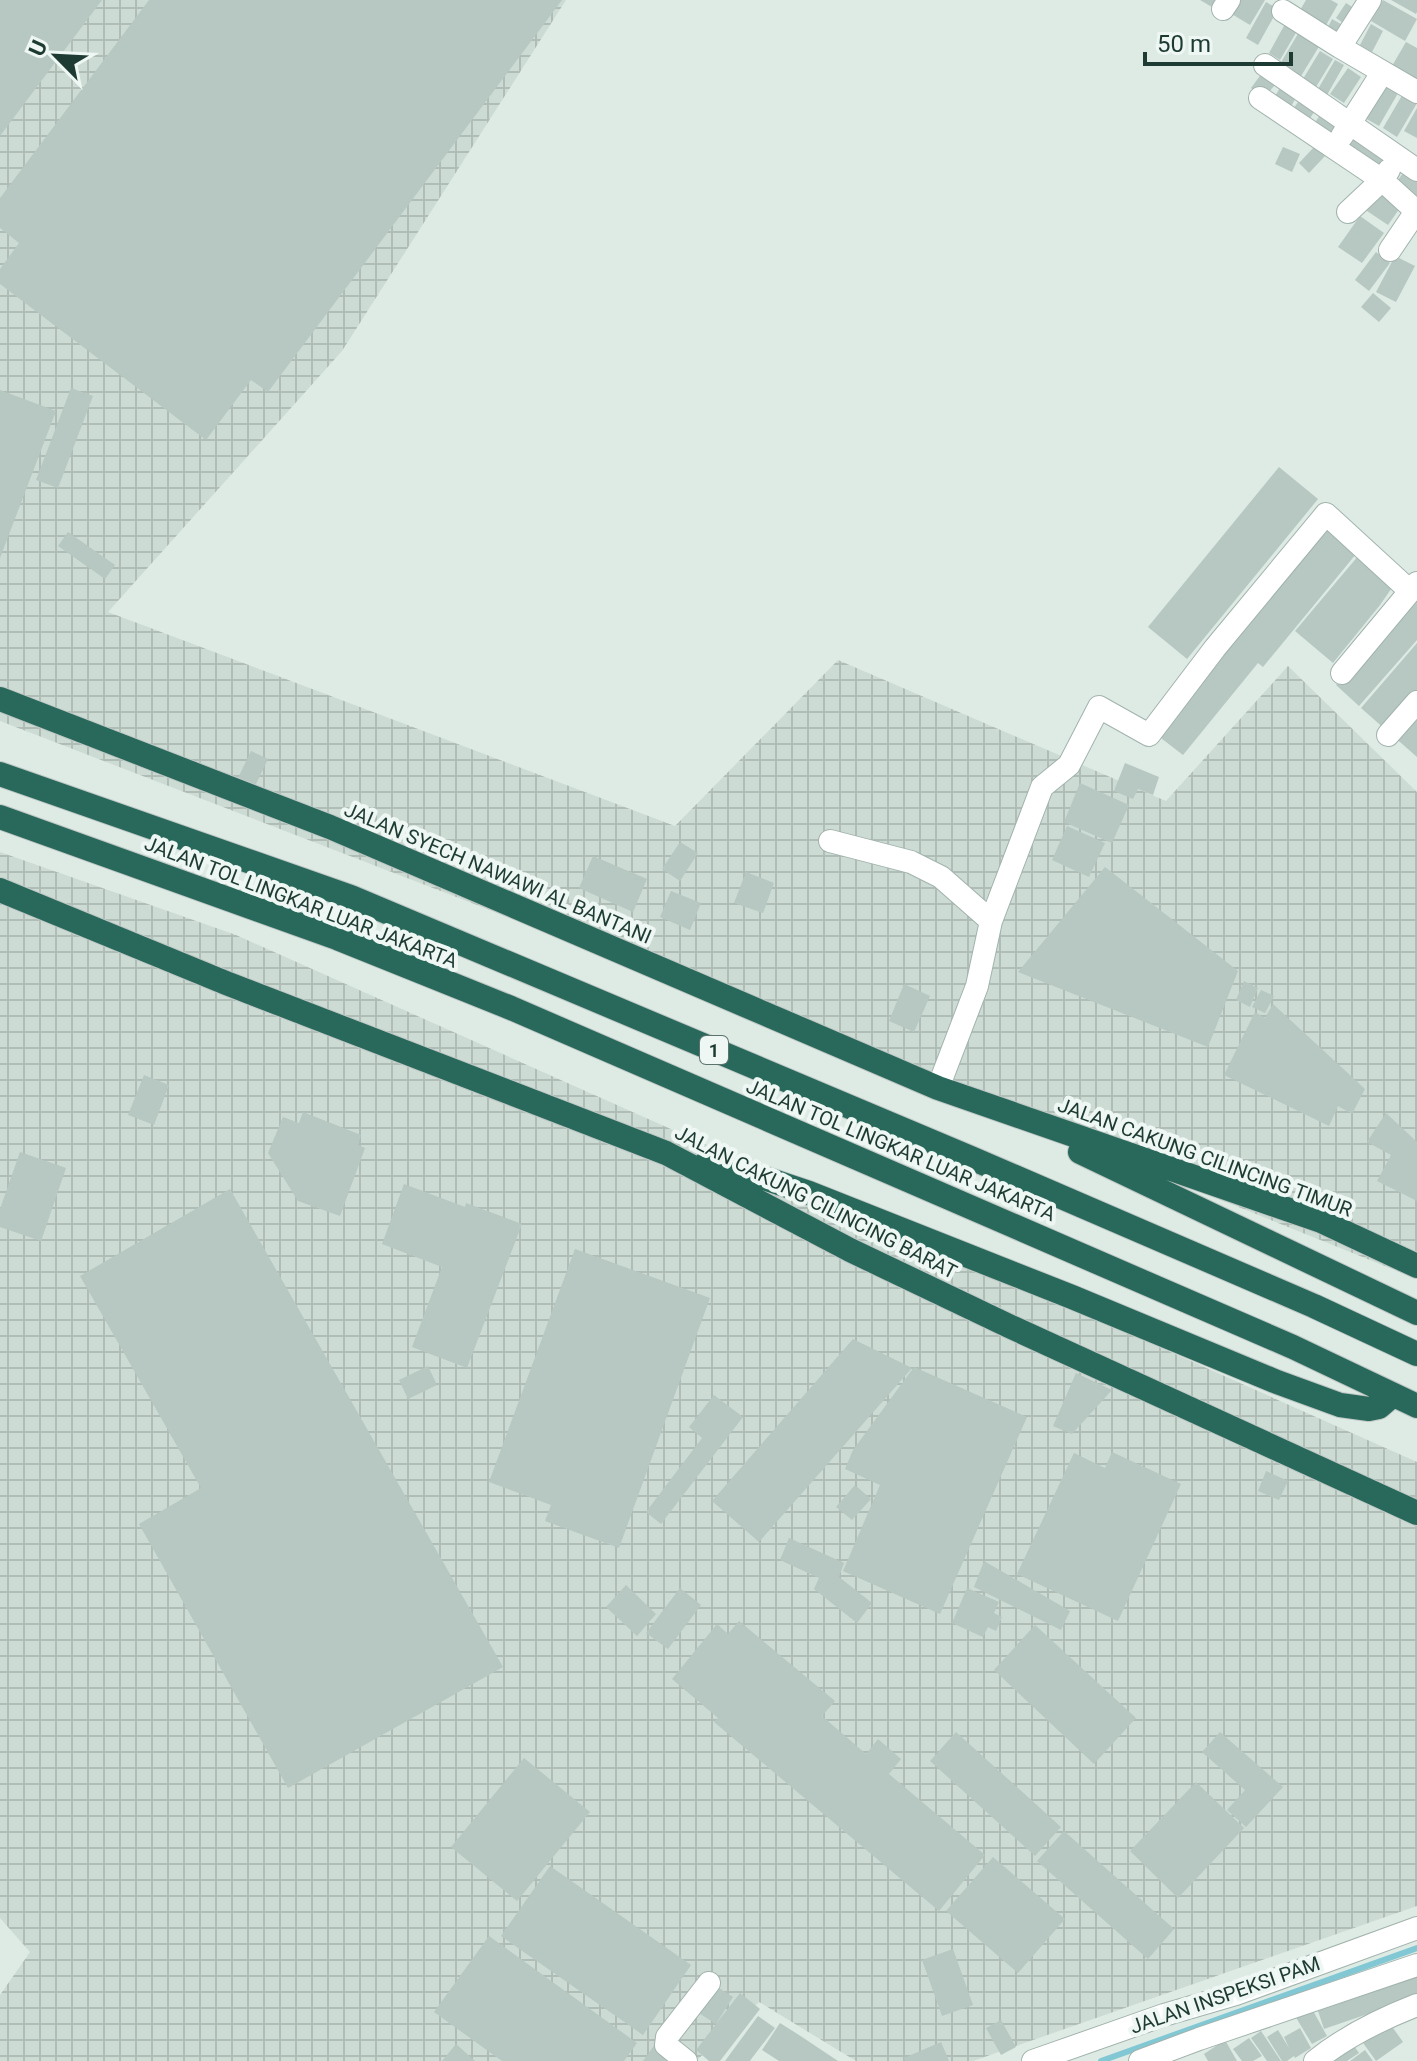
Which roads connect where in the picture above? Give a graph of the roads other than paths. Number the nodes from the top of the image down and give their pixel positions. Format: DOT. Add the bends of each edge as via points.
graph roads {
  1 [pos="1370,0"];
  2 [pos="1283,11"];
  3 [pos="1340,47"];
  4 [pos="1265,65"];
  5 [pos="1382,73"];
  6 [pos="1417,92"];
  7 [pos="1260,98"];
  8 [pos="1349,125"];
  9 [pos="1334,147"];
  10 [pos="1398,156"];
  11 [pos="1417,170"];
  12 [pos="1382,180"];
  13 [pos="1417,211"];
  14 [pos="1348,212"];
  15 [pos="1390,250"];
  16 [pos="1414,587"];
  17 [pos="1342,673"];
  18 [pos="0,699"];
  19 [pos="1417,702"];
  20 [pos="1388,735"];
  21 [pos="0,774"];
  22 [pos="0,817"];
  23 [pos="830,841"];
  24 [pos="0,890"];
  25 [pos="991,921"];
  26 [pos="938,1088"];
  27 [pos="973,1101"];
  28 [pos="666,1153"];
  29 [pos="1417,1266"];
  30 [pos="1417,1313"];
  31 [pos="1417,1354"];
  32 [pos="1393,1395"];
  33 [pos="1417,1406"];
  34 [pos="1417,1513"];
  35 [pos="1417,1928"];
  36 [pos="1417,1965"];
  37 [pos="709,1983"];
  38 [pos="1417,2005"];
  39 [pos="1193,2008"];
  40 [pos="1201,2045"];
  41 [pos="686,2061"];
  42 [pos="1033,2061"];
  43 [pos="1140,2061"];
  44 [pos="1315,2061"];
  1 -- 3 [label="street"];
  2 -- 3 [label="street"];
  3 -- 5 [label="street"];
  4 -- 8 [label="street"];
  5 -- 6 [label="street"];
  5 -- 8 [label="street"];
  7 -- 9 [label="street"];
  8 -- 9 [label="street"];
  8 -- 10 [label="street"];
  9 -- 12 [label="street"];
  10 -- 11 [label="street"];
  10 -- 12 [label="street"];
  12 -- 13 [label="street"];
  12 -- 14 [label="street"];
  13 -- 15 [label="street"];
  16 -- 17 [label="street"];
  16 -- 25 [label="street" via="1326,514 1149,735 1099,707 1069,765 1042,787"];
  18 -- 26 [label="highway, JALAN SYECH NAWAWI AL BANTANI" via="330,827"];
  19 -- 20 [label="street"];
  21 -- 31 [label="highway, JALAN TOL LINGKAR LUAR JAKARTA / 1" via="351,897 971,1158"];
  22 -- 32 [label="highway, JALAN TOL LINGKAR LUAR JAKARTA / 1" via="337,938 511,1008 1278,1340"];
  23 -- 25 [label="street" via="911,862 941,877"];
  24 -- 28 [label="highway, JALAN CAKUNG CILINCING BARAT"];
  25 -- 26 [label="street" via="977,986"];
  26 -- 27 [label="highway, JALAN SYECH NAWAWI AL BANTANI"];
  27 -- 29 [label="highway, JALAN CAKUNG CILINCING TIMUR" via="1321,1221"];
  27 -- 30 [label="highway"];
  28 -- 32 [label="highway" via="809,1193 1340,1405 1369,1409"];
  28 -- 34 [label="highway, JALAN CAKUNG CILINCING BARAT" via="850,1250"];
  32 -- 33 [label="highway, JALAN TOL LINGKAR LUAR JAKARTA / 1"];
  35 -- 39 [label="street, JALAN INSPEKSI PAM"];
  36 -- 40 [label="street"];
  37 -- 41 [label="street" via="667,2037 666,2045"];
  38 -- 44 [label="street" via="1360,2031"];
  39 -- 40 [label="street"];
  39 -- 42 [label="street, JALAN INSPEKSI PAM"];
  40 -- 43 [label="street"];
}
